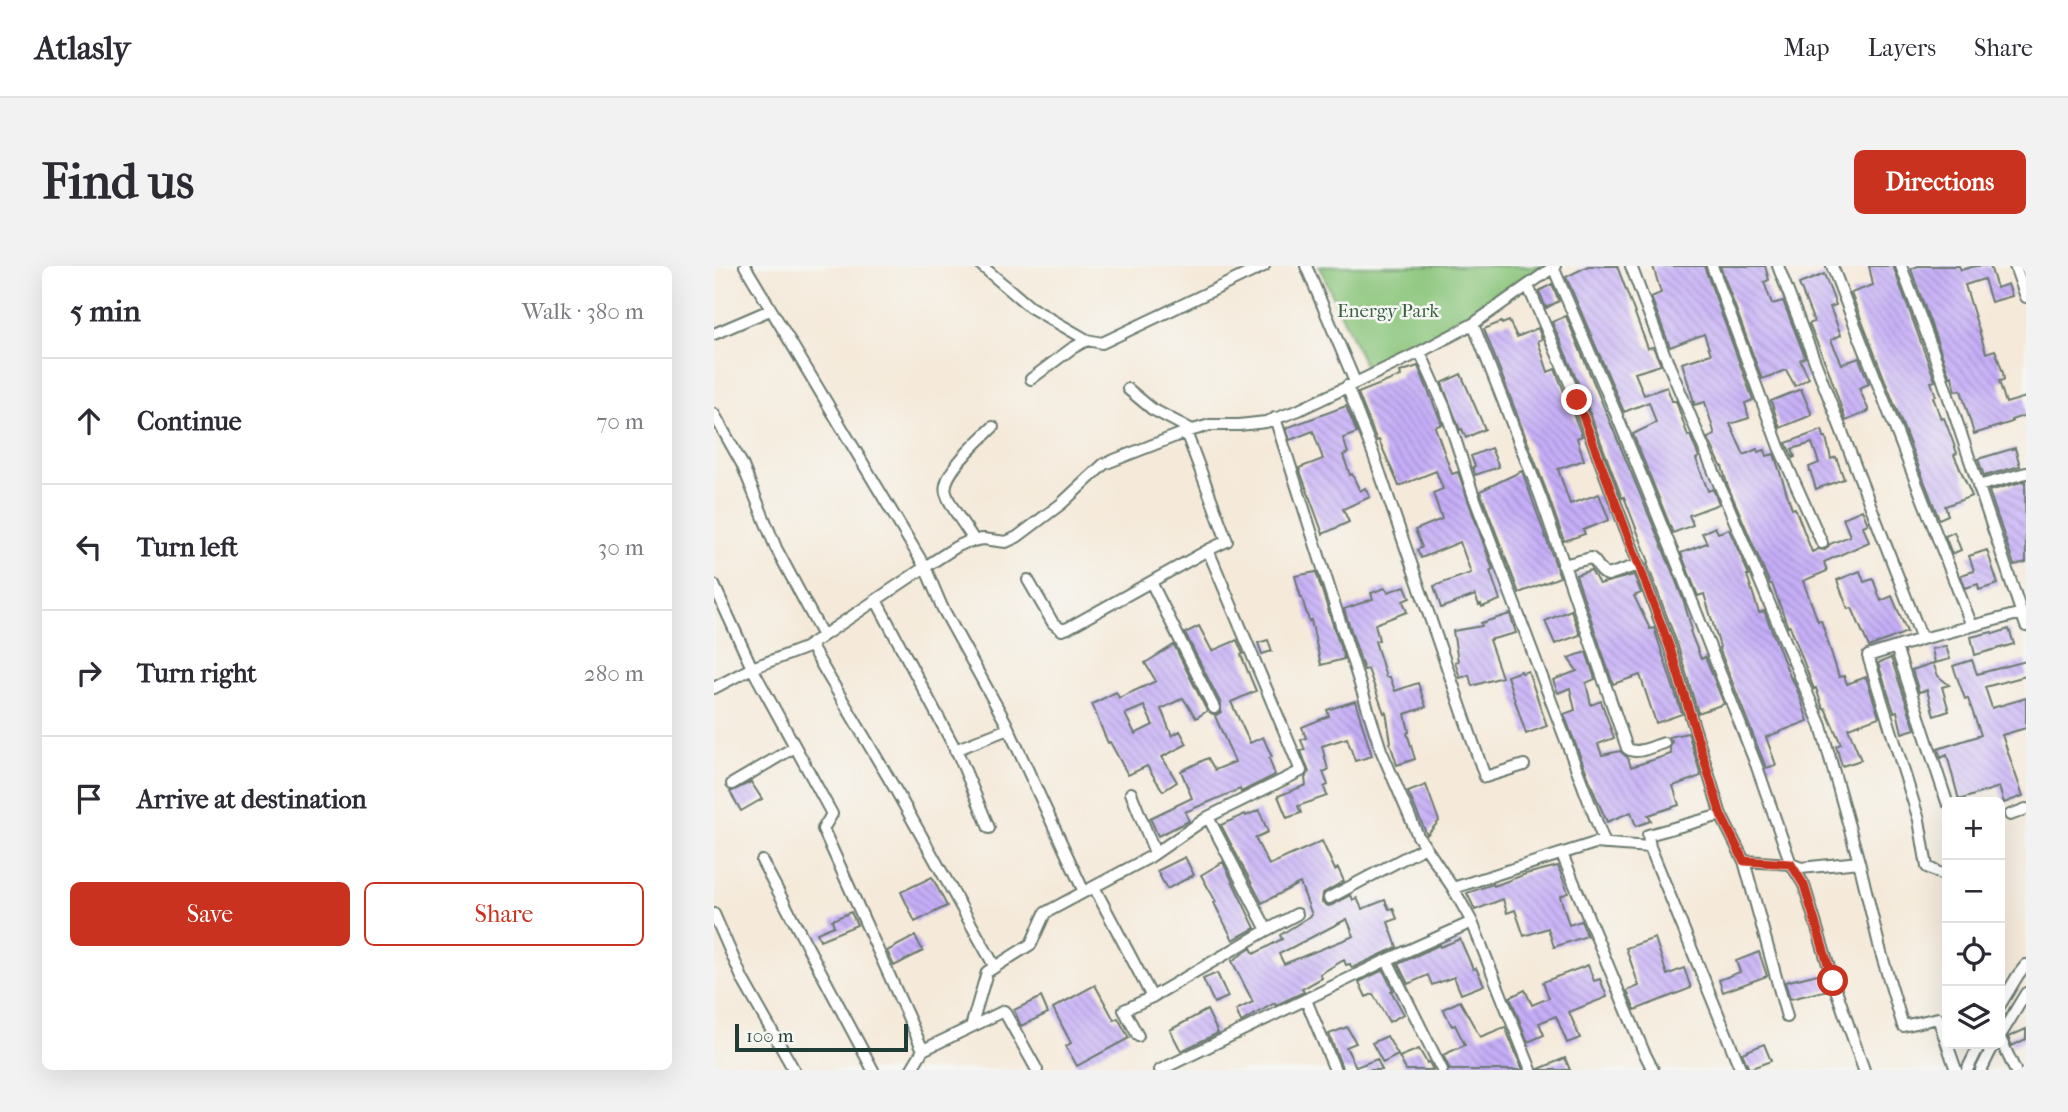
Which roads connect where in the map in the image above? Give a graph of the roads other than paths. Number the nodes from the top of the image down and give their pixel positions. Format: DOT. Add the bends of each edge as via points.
graph roads {
  1 [pos="745,266"];
  2 [pos="982,266"];
  3 [pos="1264,266"];
  4 [pos="1306,266"];
  5 [pos="1631,266"];
  6 [pos="1712,266"];
  7 [pos="1778,266"];
  8 [pos="1832,266"];
  9 [pos="1901,266"];
  10 [pos="2015,266"];
  11 [pos="1554,267"];
  12 [pos="1528,286"];
  13 [pos="2026,297"];
  14 [pos="770,310"];
  15 [pos="1472,324"];
  16 [pos="714,334"];
  17 [pos="1087,340"];
  18 [pos="1420,352"];
  19 [pos="1031,379"];
  20 [pos="1351,384"];
  21 [pos="1128,389"];
  22 [pos="714,414"];
  23 [pos="1275,418"];
  24 [pos="993,427"];
  25 [pos="1189,431"];
  26 [pos="2026,473"];
  27 [pos="1978,486"];
  28 [pos="974,540"];
  29 [pos="1822,543"];
  30 [pos="1208,550"];
  31 [pos="1563,565"];
  32 [pos="1638,565"];
  33 [pos="925,567"];
  34 [pos="1028,580"];
  35 [pos="1151,582"];
  36 [pos="714,585"];
  37 [pos="876,600"];
  38 [pos="2021,613"];
  39 [pos="2026,625"];
  40 [pos="1972,626"];
  41 [pos="823,636"];
  42 [pos="1922,639"];
  43 [pos="810,645"];
  44 [pos="1896,647"];
  45 [pos="752,668"];
  46 [pos="714,688"];
  47 [pos="1214,708"];
  48 [pos="1008,729"];
  49 [pos="1664,743"];
  50 [pos="795,747"];
  51 [pos="955,750"];
  52 [pos="1524,765"];
  53 [pos="732,784"];
  54 [pos="1131,793"];
  55 [pos="1945,797"];
  56 [pos="2026,809"];
  57 [pos="1721,815"];
  58 [pos="2010,815"];
  59 [pos="1208,817"];
  60 [pos="989,828"];
  61 [pos="1605,844"];
  62 [pos="1425,847"];
  63 [pos="1650,847"];
  64 [pos="1155,853"];
  65 [pos="1562,854"];
  66 [pos="762,861"];
  67 [pos="1744,861"];
  68 [pos="1858,862"];
  69 [pos="1791,864"];
  70 [pos="1942,874"];
  71 [pos="1453,888"];
  72 [pos="1089,889"];
  73 [pos="1329,898"];
  74 [pos="714,914"];
  75 [pos="1297,914"];
  76 [pos="1472,922"];
  77 [pos="1268,930"];
  78 [pos="1387,960"];
  79 [pos="2026,965"];
  80 [pos="995,967"];
  81 [pos="2026,993"];
  82 [pos="2005,996"];
  83 [pos="1152,997"];
  84 [pos="1306,1000"];
  85 [pos="1787,1017"];
  86 [pos="2005,1025"];
  87 [pos="971,1027"];
  88 [pos="1138,1036"];
  89 [pos="2005,1042"];
  90 [pos="1978,1049"];
  91 [pos="1992,1049"];
  92 [pos="923,1050"];
  93 [pos="1163,1069"];
  94 [pos="794,1070"];
  95 [pos="873,1070"];
  96 [pos="911,1070"];
  97 [pos="1037,1070"];
  98 [pos="1335,1070"];
  99 [pos="1442,1070"];
  100 [pos="1531,1070"];
  101 [pos="1653,1070"];
  102 [pos="1741,1070"];
  103 [pos="1864,1070"];
  104 [pos="1956,1070"];
  105 [pos="1967,1070"];
  106 [pos="1982,1070"];
  107 [pos="2015,1070"];
  1 -- 14 [label="street"];
  2 -- 17 [label="street" via="1030,307"];
  3 -- 17 [label="street" via="1101,343"];
  4 -- 20 [label="street"];
  5 -- 68 [label="street" via="1821,726"];
  6 -- 29 [label="street" via="1779,447"];
  7 -- 42 [label="street"];
  8 -- 40 [label="street"];
  9 -- 27 [label="street"];
  10 -- 13 [label="street"];
  11 -- 12 [label="street"];
  11 -- 69 [label="street" via="1677,564"];
  12 -- 15 [label="street"];
  12 -- 32 [label="street" via="1577,400"];
  14 -- 16 [label="street"];
  14 -- 33 [label="street"];
  15 -- 18 [label="street"];
  15 -- 31 [label="street"];
  17 -- 19 [label="street"];
  18 -- 20 [label="street"];
  18 -- 61 [label="street" via="1445,408"];
  20 -- 23 [label="street"];
  20 -- 52 [label="street" via="1485,777"];
  21 -- 25 [label="street"];
  22 -- 41 [label="street"];
  23 -- 25 [label="street"];
  23 -- 62 [label="street" via="1381,750"];
  24 -- 28 [label="street" via="945,482 947,496"];
  25 -- 28 [label="street" via="1104,464 1061,504 1011,540"];
  25 -- 30 [label="street" via="1227,541"];
  26 -- 27 [label="street"];
  27 -- 38 [label="street"];
  28 -- 33 [label="street"];
  30 -- 35 [label="street"];
  30 -- 59 [label="street" via="1301,771"];
  31 -- 32 [label="street" via="1591,558 1608,575"];
  31 -- 49 [label="street" via="1627,748 1635,752"];
  32 -- 57 [label="street" via="1682,682"];
  33 -- 37 [label="street"];
  33 -- 48 [label="street"];
  34 -- 35 [label="street" via="1053,623 1062,630"];
  35 -- 47 [label="street"];
  36 -- 45 [label="street"];
  37 -- 41 [label="street"];
  37 -- 51 [label="street"];
  38 -- 39 [label="street"];
  38 -- 40 [label="street"];
  40 -- 42 [label="street"];
  41 -- 43 [label="street"];
  42 -- 44 [label="street"];
  43 -- 45 [label="street"];
  43 -- 80 [label="street"];
  44 -- 55 [label="street"];
  44 -- 70 [label="street" via="1868,656 1919,820 1927,867"];
  45 -- 46 [label="street"];
  45 -- 50 [label="street"];
  48 -- 51 [label="street"];
  48 -- 72 [label="street"];
  50 -- 53 [label="street"];
  50 -- 92 [label="street" via="832,814 823,829"];
  51 -- 60 [label="street"];
  54 -- 64 [label="street"];
  56 -- 58 [label="street"];
  57 -- 63 [label="street" via="1648,835"];
  57 -- 67 [label="street"];
  59 -- 64 [label="street"];
  59 -- 77 [label="street"];
  61 -- 63 [label="street"];
  61 -- 65 [label="street"];
  62 -- 71 [label="street"];
  62 -- 73 [label="street"];
  63 -- 102 [label="street"];
  64 -- 72 [label="street"];
  65 -- 71 [label="street"];
  65 -- 101 [label="street"];
  66 -- 95 [label="street"];
  67 -- 69 [label="street"];
  67 -- 85 [label="street"];
  68 -- 69 [label="street" via="1801,868"];
  68 -- 104 [label="street" via="1903,1026 1938,1018"];
  69 -- 103 [label="street" via="1804,885"];
  71 -- 76 [label="street"];
  72 -- 80 [label="street" via="1045,913 1031,944"];
  72 -- 83 [label="street"];
  74 -- 94 [label="street" via="743,979"];
  75 -- 77 [label="street"];
  76 -- 78 [label="street"];
  76 -- 100 [label="street"];
  77 -- 83 [label="street"];
  78 -- 84 [label="street"];
  78 -- 99 [label="street"];
  79 -- 82 [label="street"];
  80 -- 87 [label="street" via="987,972"];
  81 -- 86 [label="street"];
  83 -- 88 [label="street" via="1124,1010"];
  84 -- 93 [label="street"];
  84 -- 98 [label="street"];
  87 -- 92 [label="street"];
  87 -- 97 [label="street" via="1004,1011"];
  89 -- 107 [label="street"];
  90 -- 105 [label="street"];
  91 -- 106 [label="street"];
  92 -- 96 [label="street"];
}
